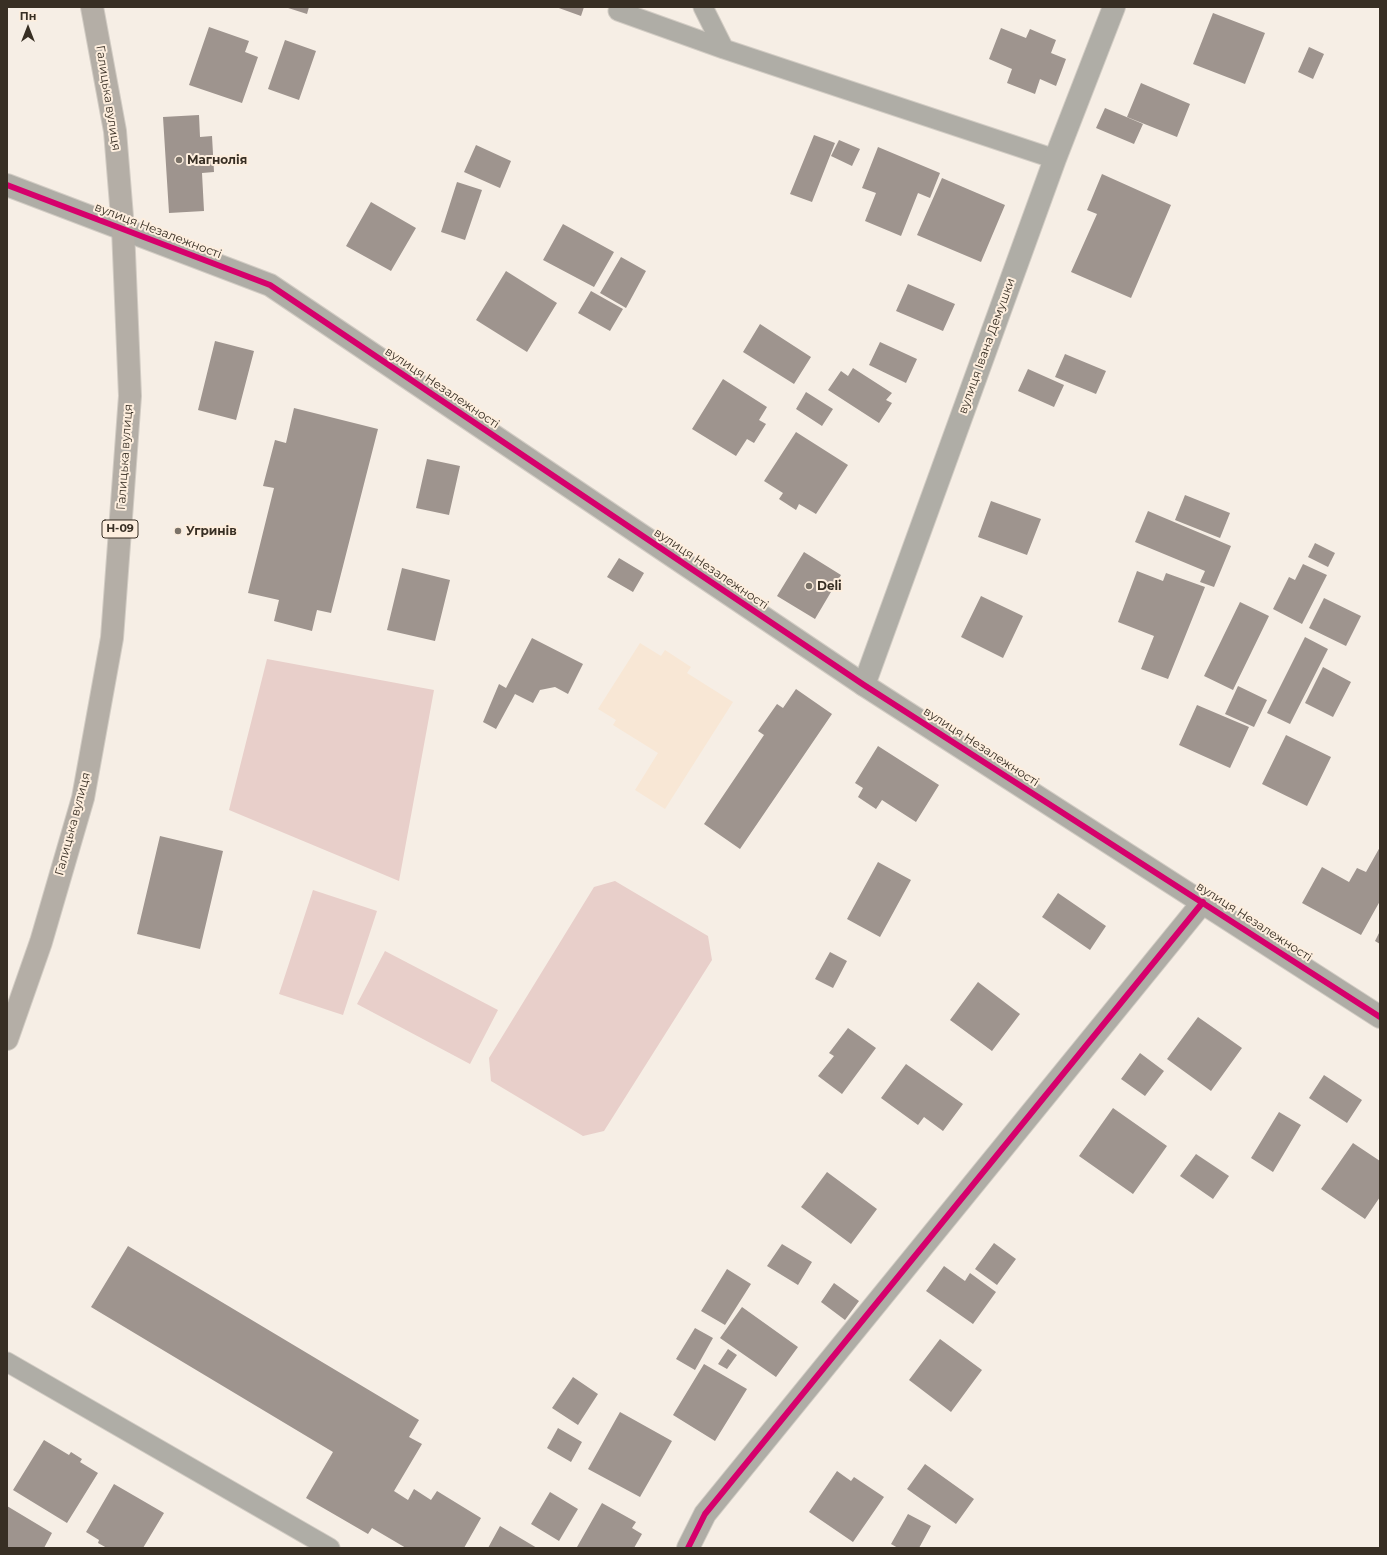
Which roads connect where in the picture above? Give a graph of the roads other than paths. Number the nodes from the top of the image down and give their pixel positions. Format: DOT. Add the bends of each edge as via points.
graph roads {
  1 [pos="92,7"];
  2 [pos="703,7"];
  3 [pos="1114,7"];
  4 [pos="618,11"];
  5 [pos="724,49"];
  6 [pos="1055,159"];
  7 [pos="7,185"];
  8 [pos="123,229"];
  9 [pos="864,685"];
  10 [pos="1203,902"];
  11 [pos="1380,1017"];
  12 [pos="7,1039"];
  13 [pos="7,1362"];
  14 [pos="330,1548"];
  15 [pos="688,1548"];
  1 -- 8 [label="main road, Галицька вулиця / Н-09" via="115,130"];
  2 -- 5 [label="lane"];
  3 -- 6 [label="street, вулиця Івана Демушки"];
  4 -- 5 [label="lane"];
  5 -- 6 [label="lane"];
  6 -- 9 [label="street, вулиця Івана Демушки"];
  7 -- 8 [label="street, вулиця Незалежності"];
  8 -- 9 [label="street, вулиця Незалежності" via="270,285"];
  8 -- 12 [label="main road, Галицька вулиця / Н-09" via="130,396 112,638 83,798 41,942"];
  9 -- 10 [label="street, вулиця Незалежності"];
  10 -- 11 [label="street, вулиця Незалежності"];
  10 -- 15 [label="street" via="705,1514"];
  13 -- 14 [label="lane"];
}
